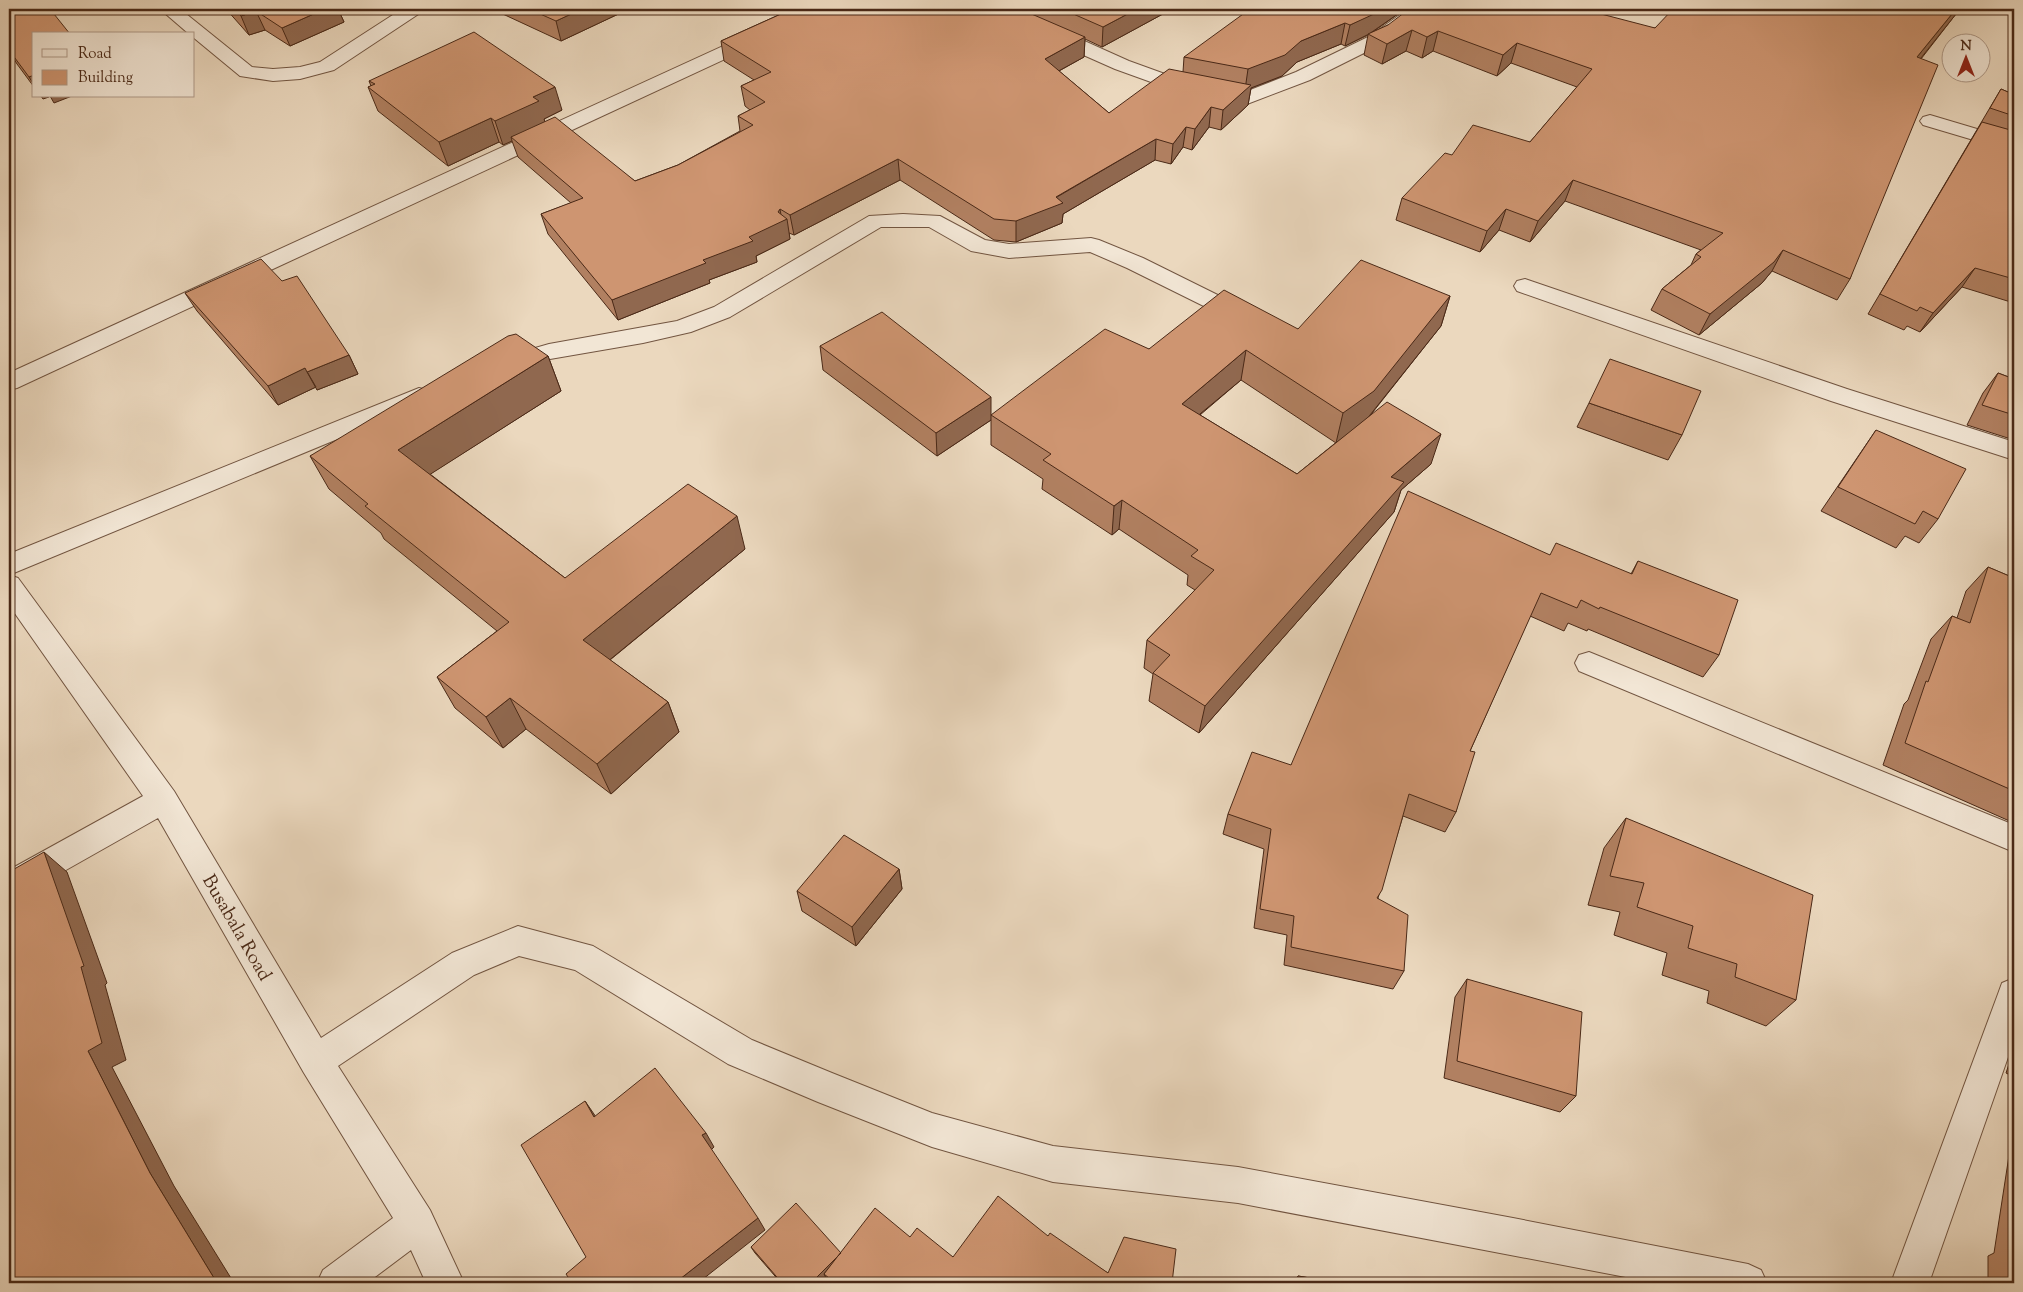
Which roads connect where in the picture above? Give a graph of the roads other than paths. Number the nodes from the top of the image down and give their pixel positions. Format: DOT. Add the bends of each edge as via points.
graph roads {
  1 [pos="169,9"];
  2 [pos="414,9"];
  3 [pos="818,9"];
  4 [pos="1000,9"];
  5 [pos="1419,9"];
  6 [pos="1930,121"];
  7 [pos="2014,146"];
  8 [pos="1524,286"];
  9 [pos="1259,324"];
  10 [pos="488,369"];
  11 [pos="9,382"];
  12 [pos="442,387"];
  13 [pos="2014,451"];
  14 [pos="9,565"];
  15 [pos="9,585"];
  16 [pos="1589,664"];
  17 [pos="163,800"];
  18 [pos="2014,838"];
  19 [pos="9,886"];
  20 [pos="2014,994"];
  21 [pos="316,1061"];
  22 [pos="417,1223"];
  23 [pos="336,1283"];
  24 [pos="445,1283"];
  25 [pos="1748,1283"];
  26 [pos="1910,1283"];
  1 -- 2 [label="street" via="247,72 274,75 327,66"];
  3 -- 11 [label="street"];
  4 -- 5 [label="street" via="1122,65 1183,87 1246,98 1302,76 1376,40"];
  6 -- 7 [label="street"];
  8 -- 13 [label="street" via="1839,396"];
  9 -- 10 [label="street" via="1091,245 1009,251 979,246 933,221 903,220 876,222 722,312 643,336 549,352"];
  12 -- 14 [label="street"];
  15 -- 17 [label="street, Busabala Road"];
  16 -- 18 [label="street"];
  17 -- 19 [label="street"];
  17 -- 21 [label="street, Busabala Road"];
  20 -- 26 [label="street"];
  21 -- 22 [label="street, Busabala Road"];
  21 -- 25 [label="street" via="463,964 518,941 582,957 740,1052 932,1130 1053,1164 1238,1185"];
  22 -- 23 [label="street"];
  22 -- 24 [label="street, Busabala Road"];
}
